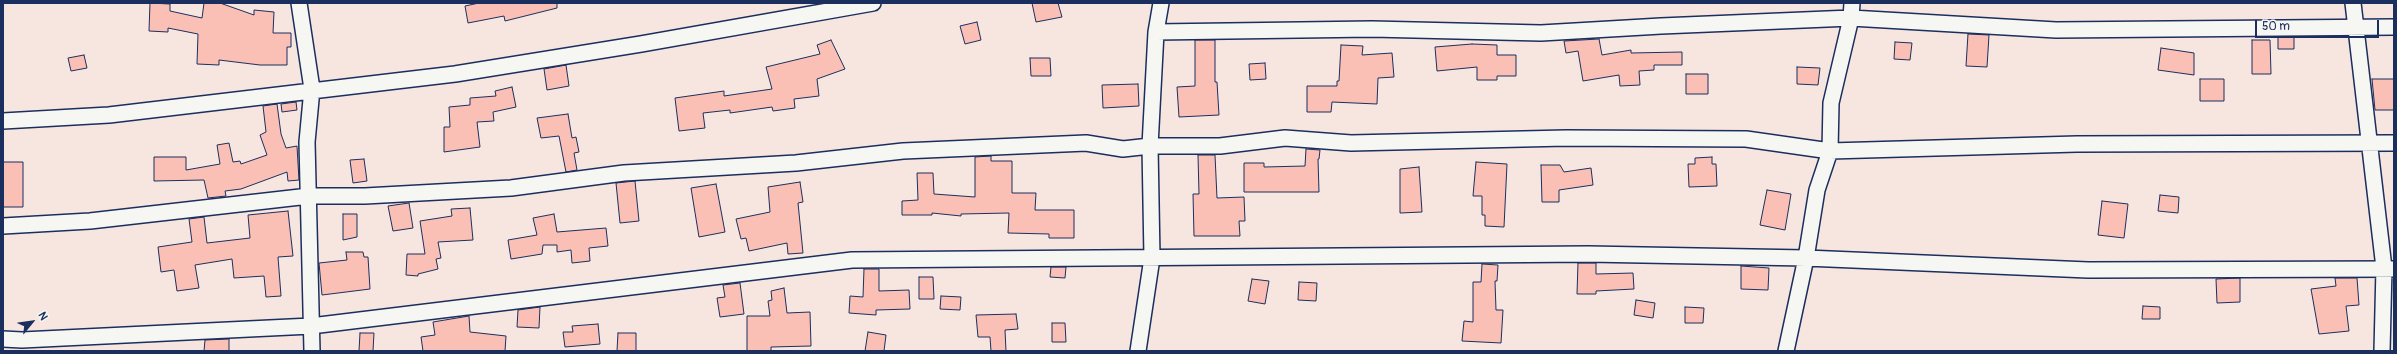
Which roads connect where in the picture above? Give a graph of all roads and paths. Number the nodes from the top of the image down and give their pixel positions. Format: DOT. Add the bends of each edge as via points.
graph roads {
  1 [pos="299,3"];
  2 [pos="873,3"];
  3 [pos="1161,3"];
  4 [pos="1852,3"];
  5 [pos="2353,3"];
  6 [pos="1851,18"];
  7 [pos="2355,26"];
  8 [pos="2394,27"];
  9 [pos="1156,32"];
  10 [pos="312,89"];
  11 [pos="3,121"];
  12 [pos="2369,143"];
  13 [pos="2394,143"];
  14 [pos="1150,146"];
  15 [pos="1830,151"];
  16 [pos="309,196"];
  17 [pos="3,226"];
  18 [pos="1152,258"];
  19 [pos="1806,258"];
  20 [pos="2389,268"];
  21 [pos="310,326"];
  22 [pos="3,339"];
  23 [pos="23,346"];
  24 [pos="312,351"];
  25 [pos="1138,351"];
  26 [pos="1786,351"];
  27 [pos="2382,351"];
  1 -- 10 [label="street"];
  2 -- 10 [label="street" via="455,74"];
  3 -- 9 [label="street"];
  4 -- 6 [label="street"];
  5 -- 7 [label="street"];
  6 -- 7 [label="street" via="2056,30"];
  6 -- 9 [label="street" via="1541,33 1372,29"];
  6 -- 15 [label="street" via="1831,103"];
  7 -- 8 [label="street"];
  7 -- 12 [label="street"];
  9 -- 14 [label="street"];
  10 -- 11 [label="street" via="109,115"];
  10 -- 16 [label="street" via="308,142"];
  12 -- 13 [label="street"];
  12 -- 15 [label="street" via="2077,144"];
  12 -- 20 [label="street"];
  14 -- 15 [label="street" via="1220,146 1285,138 1351,143 1566,138 1738,139"];
  14 -- 16 [label="street" via="1123,149 1086,143 903,151 796,163 624,173 511,188 365,196"];
  14 -- 18 [label="street"];
  15 -- 19 [label="street" via="1817,190"];
  16 -- 17 [label="street" via="90,221"];
  16 -- 21 [label="street"];
  18 -- 19 [label="street" via="1580,254"];
  18 -- 21 [label="street" via="852,260"];
  18 -- 25 [label="street"];
  19 -- 20 [label="street" via="2088,270"];
  19 -- 26 [label="street"];
  20 -- 27 [label="street"];
  21 -- 23 [label="street"];
  21 -- 24 [label="street"];
  22 -- 23 [label="street"];
}
